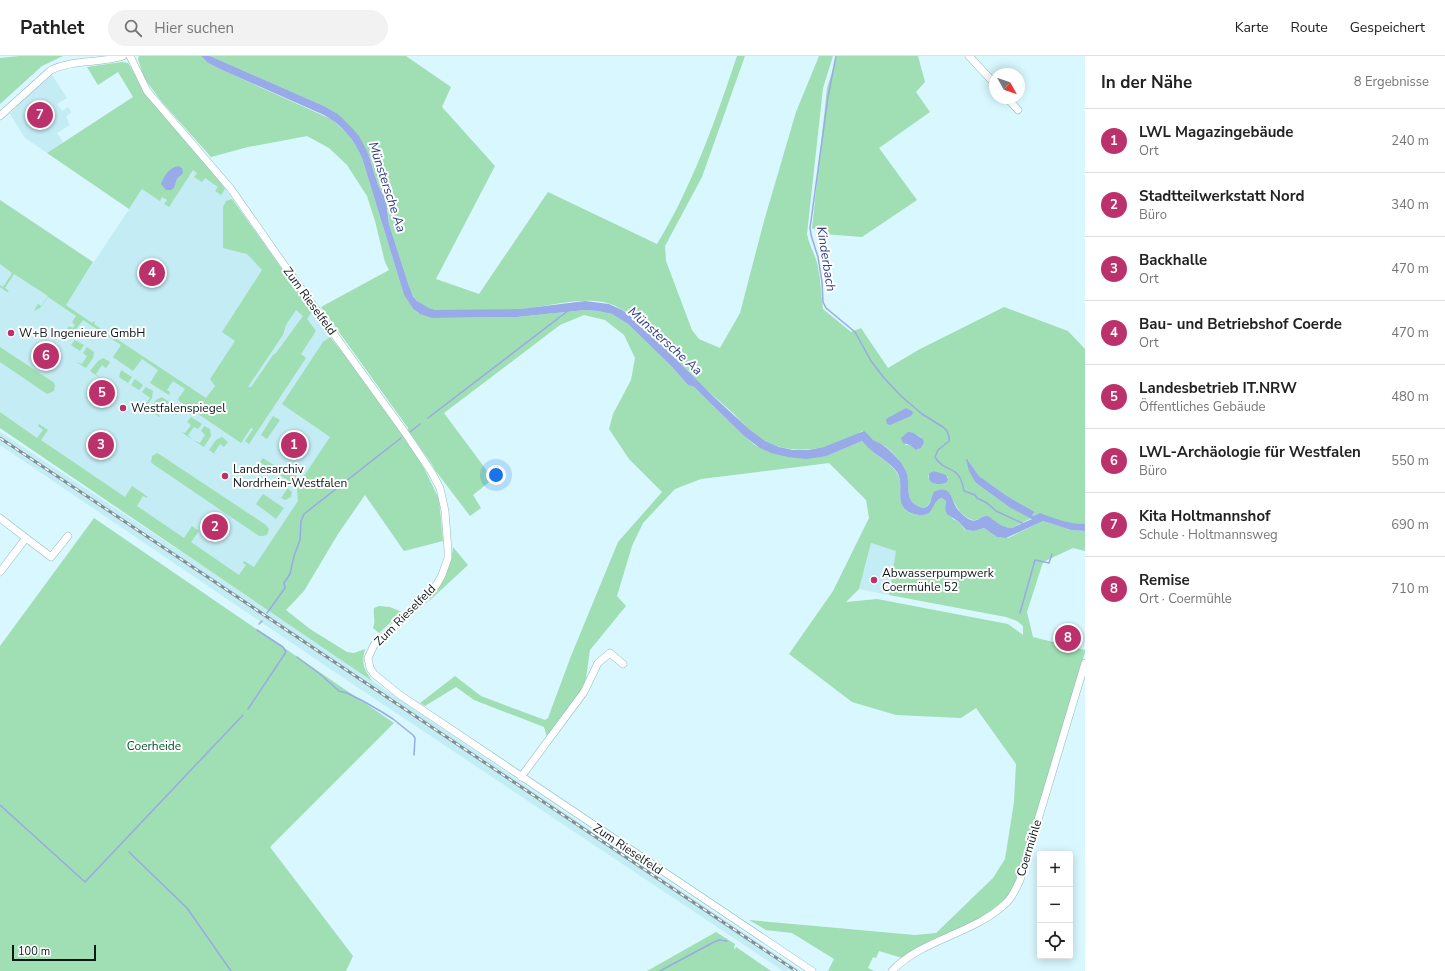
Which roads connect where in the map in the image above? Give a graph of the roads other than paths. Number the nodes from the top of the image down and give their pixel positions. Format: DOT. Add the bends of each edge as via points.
graph roads {
  1 [pos="123,56"];
  2 [pos="130,56"];
  3 [pos="969,56"];
  4 [pos="989,78"];
  5 [pos="1012,104"];
  6 [pos="1018,110"];
  7 [pos="0,116"];
  8 [pos="0,518"];
  9 [pos="68,536"];
  10 [pos="26,538"];
  11 [pos="0,572"];
  12 [pos="1085,663"];
  13 [pos="623,664"];
  14 [pos="521,777"];
  15 [pos="812,971"];
  16 [pos="892,971"];
  1 -- 7 [label="street" via="68,64 51,70"];
  2 -- 14 [label="street, Zum Rieselfeld" via="147,91 231,189 406,434 440,488 445,511 448,550 442,575 426,598 374,645 368,658 370,668 378,678 400,695"];
  3 -- 4 [label="street"];
  5 -- 6 [label="street"];
  8 -- 10 [label="street"];
  9 -- 10 [label="street" via="51,557"];
  10 -- 11 [label="street"];
  12 -- 16 [label="street, Coermühle" via="1020,880 1011,897 991,914 909,957"];
  13 -- 14 [label="street" via="610,654 598,663 584,692"];
  14 -- 15 [label="street, Zum Rieselfeld"];
}
